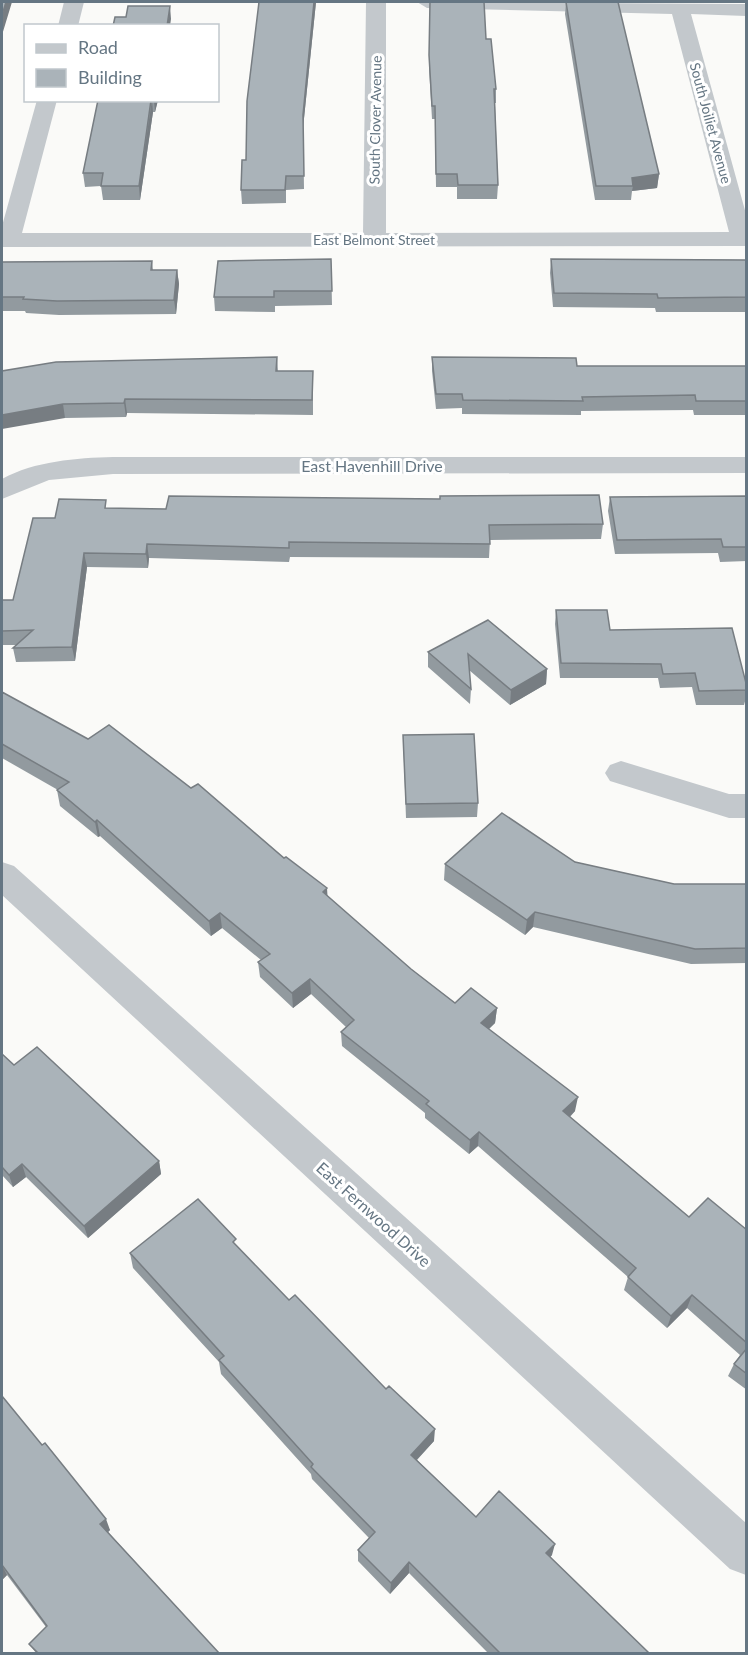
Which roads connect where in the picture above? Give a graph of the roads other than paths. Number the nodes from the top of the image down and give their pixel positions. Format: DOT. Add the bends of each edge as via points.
graph roads {
  1 [pos="74,2"];
  2 [pos="376,2"];
  3 [pos="427,2"];
  4 [pos="680,8"];
  5 [pos="747,10"];
  6 [pos="68,24"];
  7 [pos="46,102"];
  8 [pos="374,239"];
  9 [pos="744,239"];
  10 [pos="5,240"];
  11 [pos="747,465"];
  12 [pos="2,490"];
  13 [pos="621,773"];
  14 [pos="747,806"];
  15 [pos="2,875"];
  16 [pos="747,1553"];
  1 -- 6 [label="street"];
  2 -- 8 [label="street, South Clover Avenue"];
  3 -- 4 [label="street"];
  4 -- 5 [label="street"];
  4 -- 9 [label="street, South Joiliet Avenue"];
  7 -- 10 [label="street"];
  8 -- 9 [label="street, East Belmont Street"];
  8 -- 10 [label="street, East Belmont Street"];
  11 -- 12 [label="street, East Havenhill Drive" via="67,467"];
  13 -- 14 [label="street" via="729,806"];
  15 -- 16 [label="street, East Fernwood Drive"];
}
